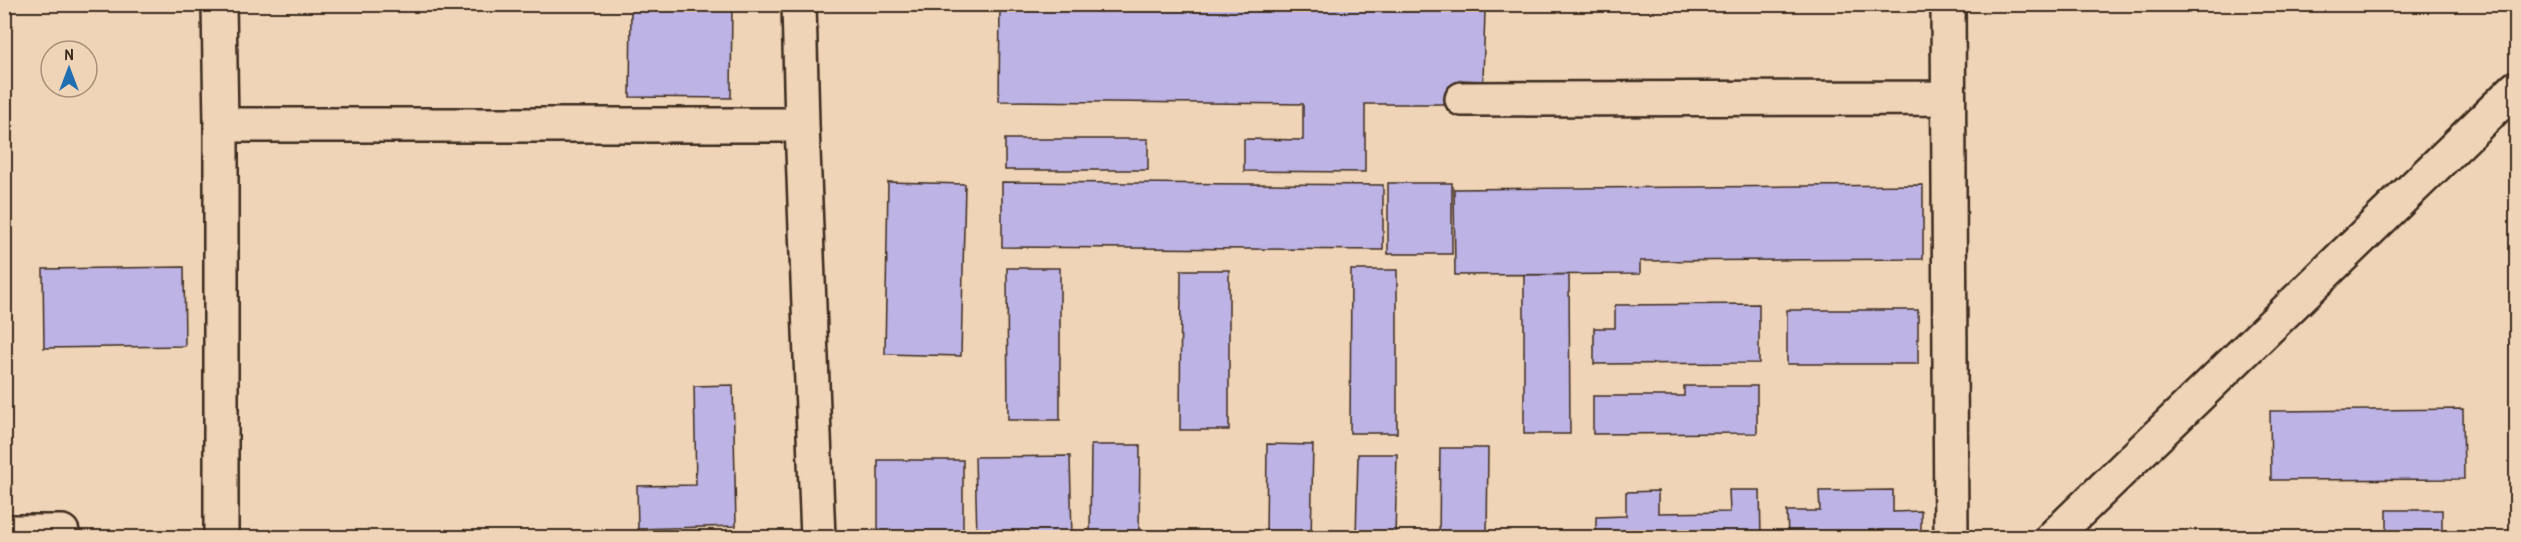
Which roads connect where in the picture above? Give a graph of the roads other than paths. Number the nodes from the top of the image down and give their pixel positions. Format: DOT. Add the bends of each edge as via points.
graph roads {
  1 [pos="219,4"];
  2 [pos="799,4"];
  3 [pos="1948,4"];
  4 [pos="2517,88"];
  5 [pos="1948,98"];
  6 [pos="1462,99"];
  7 [pos="221,124"];
  8 [pos="802,124"];
  9 [pos="4,531"];
  10 [pos="62,532"];
  11 [pos="221,537"];
  12 [pos="818,537"];
  13 [pos="1951,537"];
  14 [pos="2052,537"];
  1 -- 7 [label="lane"];
  2 -- 8 [label="lane"];
  3 -- 5 [label="lane"];
  4 -- 14 [label="lane"];
  5 -- 6 [label="lane"];
  5 -- 13 [label="lane"];
  7 -- 8 [label="lane"];
  7 -- 11 [label="lane"];
  8 -- 12 [label="lane"];
  9 -- 10 [label="lane"];
}
